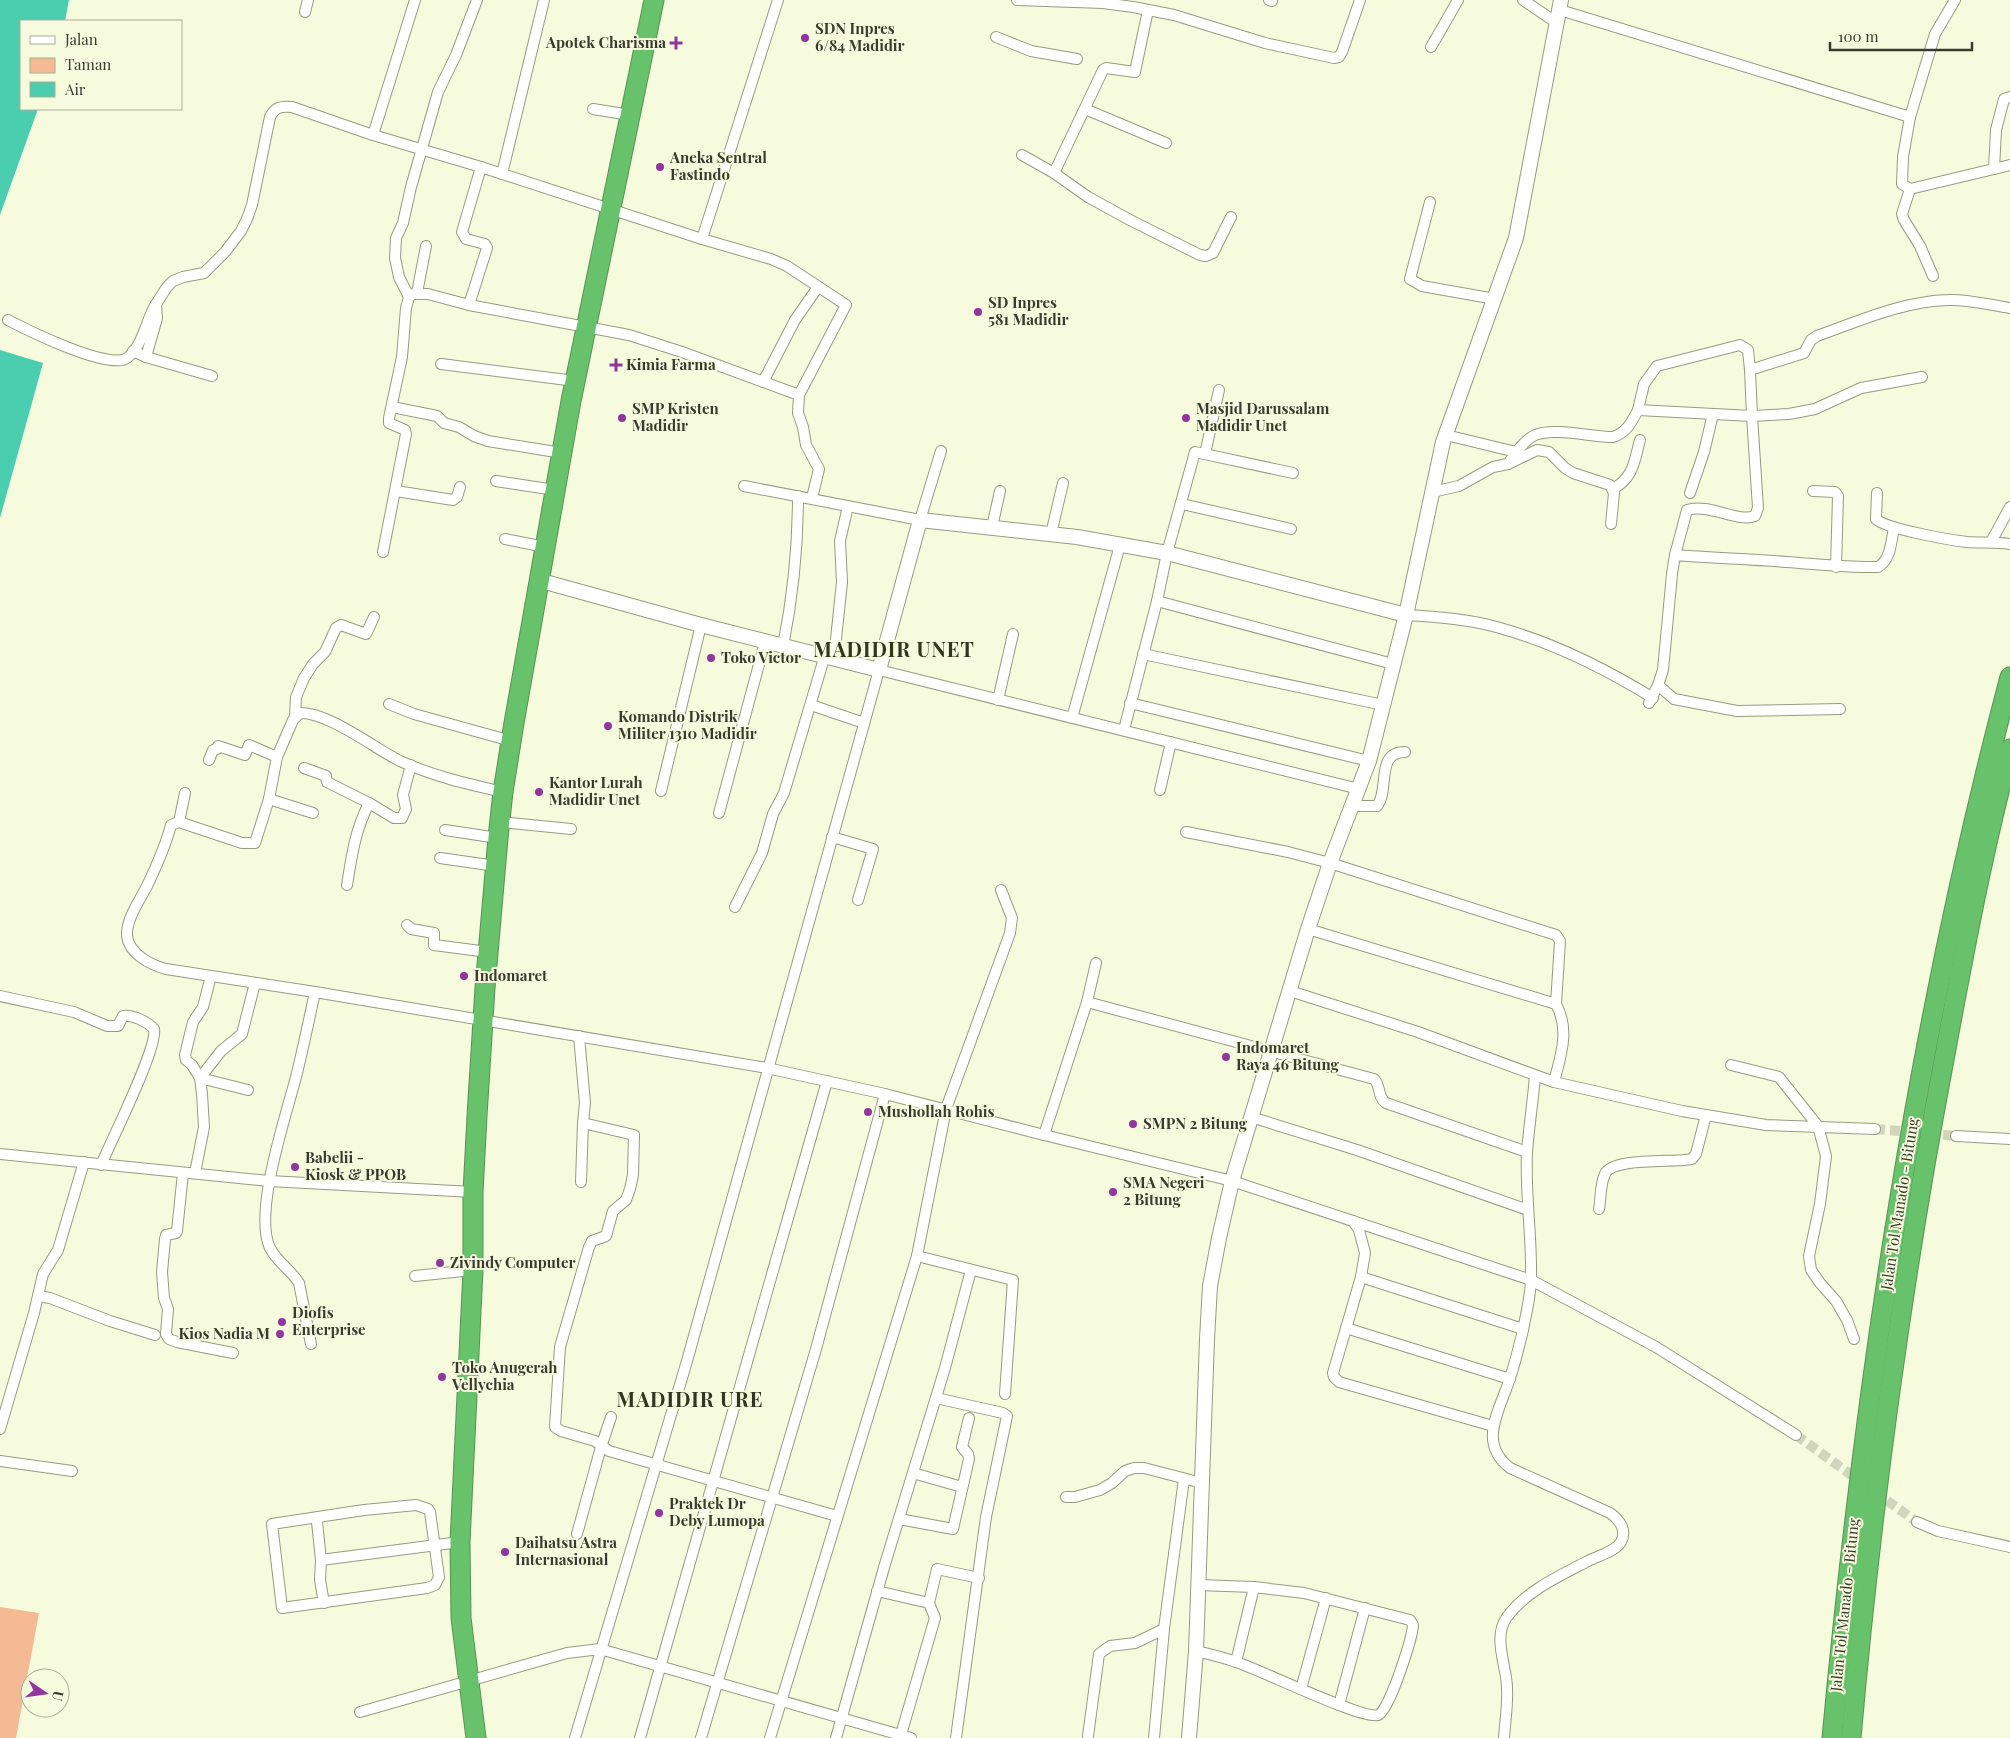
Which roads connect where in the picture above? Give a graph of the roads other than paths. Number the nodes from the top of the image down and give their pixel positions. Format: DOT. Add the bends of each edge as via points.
graph roads {
  1 [pos="308,0"];
  2 [pos="415,0"];
  3 [pos="476,0"];
  4 [pos="544,0"];
  5 [pos="654,0"];
  6 [pos="778,0"];
  7 [pos="1018,0"];
  8 [pos="1360,0"];
  9 [pos="1458,0"];
  10 [pos="1523,0"];
  11 [pos="1955,0"];
  12 [pos="1148,10"];
  13 [pos="1560,11"];
  14 [pos="305,12"];
  15 [pos="996,37"];
  16 [pos="1431,47"];
  17 [pos="1077,59"];
  18 [pos="2010,97"];
  19 [pos="1085,108"];
  20 [pos="593,110"];
  21 [pos="630,115"];
  22 [pos="1910,117"];
  23 [pos="373,135"];
  24 [pos="1166,143"];
  25 [pos="421,149"];
  26 [pos="1022,155"];
  27 [pos="2010,165"];
  28 [pos="481,167"];
  29 [pos="1994,169"];
  30 [pos="1054,173"];
  31 [pos="502,174"];
  32 [pos="1910,189"];
  33 [pos="1430,202"];
  34 [pos="610,209"];
  35 [pos="1231,217"];
  36 [pos="702,239"];
  37 [pos="426,246"];
  38 [pos="1933,276"];
  39 [pos="818,287"];
  40 [pos="413,295"];
  41 [pos="1494,299"];
  42 [pos="156,304"];
  43 [pos="469,306"];
  44 [pos="2010,308"];
  45 [pos="8,320"];
  46 [pos="586,327"];
  47 [pos="133,351"];
  48 [pos="146,357"];
  49 [pos="441,364"];
  50 [pos="1750,370"];
  51 [pos="212,376"];
  52 [pos="1922,377"];
  53 [pos="575,381"];
  54 [pos="763,382"];
  55 [pos="1219,390"];
  56 [pos="799,395"];
  57 [pos="392,407"];
  58 [pos="1638,410"];
  59 [pos="1713,414"];
  60 [pos="1752,416"];
  61 [pos="1446,435"];
  62 [pos="1640,440"];
  63 [pos="941,451"];
  64 [pos="1516,452"];
  65 [pos="562,453"];
  66 [pos="1204,454"];
  67 [pos="1508,464"];
  68 [pos="1293,473"];
  69 [pos="496,481"];
  70 [pos="1063,483"];
  71 [pos="744,486"];
  72 [pos="460,487"];
  73 [pos="1613,489"];
  74 [pos="555,490"];
  75 [pos="1000,490"];
  76 [pos="1813,490"];
  77 [pos="396,491"];
  78 [pos="1432,492"];
  79 [pos="1690,493"];
  80 [pos="1877,493"];
  81 [pos="798,496"];
  82 [pos="812,498"];
  83 [pos="1182,504"];
  84 [pos="848,506"];
  85 [pos="2010,507"];
  86 [pos="920,520"];
  87 [pos="1611,524"];
  88 [pos="992,527"];
  89 [pos="1894,528"];
  90 [pos="1291,529"];
  91 [pos="1051,534"];
  92 [pos="505,540"];
  93 [pos="1991,542"];
  94 [pos="1120,544"];
  95 [pos="2010,544"];
  96 [pos="545,548"];
  97 [pos="383,552"];
  98 [pos="1167,553"];
  99 [pos="1675,555"];
  100 [pos="1836,567"];
  101 [pos="538,580"];
  102 [pos="1157,602"];
  103 [pos="1406,614"];
  104 [pos="374,617"];
  105 [pos="701,625"];
  106 [pos="1013,634"];
  107 [pos="765,642"];
  108 [pos="783,646"];
  109 [pos="1143,654"];
  110 [pos="830,657"];
  111 [pos="1393,664"];
  112 [pos="879,670"];
  113 [pos="2010,677"];
  114 [pos="1658,686"];
  115 [pos="998,700"];
  116 [pos="1130,703"];
  117 [pos="390,704"];
  118 [pos="811,704"];
  119 [pos="1383,705"];
  120 [pos="1840,709"];
  121 [pos="295,716"];
  122 [pos="1072,718"];
  123 [pos="864,723"];
  124 [pos="1124,730"];
  125 [pos="511,741"];
  126 [pos="1171,742"];
  127 [pos="2010,749"];
  128 [pos="1405,752"];
  129 [pos="278,757"];
  130 [pos="209,760"];
  131 [pos="1369,762"];
  132 [pos="411,766"];
  133 [pos="304,768"];
  134 [pos="1359,789"];
  135 [pos="1160,790"];
  136 [pos="661,791"];
  137 [pos="185,792"];
  138 [pos="503,792"];
  139 [pos="269,799"];
  140 [pos="369,803"];
  141 [pos="1352,806"];
  142 [pos="719,812"];
  143 [pos="313,813"];
  144 [pos="179,822"];
  145 [pos="571,829"];
  146 [pos="445,830"];
  147 [pos="499,830"];
  148 [pos="1186,832"];
  149 [pos="832,837"];
  150 [pos="440,858"];
  151 [pos="1330,864"];
  152 [pos="496,866"];
  153 [pos="348,885"];
  154 [pos="1001,890"];
  155 [pos="858,900"];
  156 [pos="735,907"];
  157 [pos="407,925"];
  158 [pos="1308,929"];
  159 [pos="488,952"];
  160 [pos="1096,963"];
  161 [pos="211,976"];
  162 [pos="255,983"];
  163 [pos="1290,991"];
  164 [pos="315,992"];
  165 [pos="0,996"];
  166 [pos="1087,1002"];
  167 [pos="1556,1004"];
  168 [pos="483,1020"];
  169 [pos="579,1036"];
  170 [pos="1270,1051"];
  171 [pos="1731,1066"];
  172 [pos="767,1068"];
  173 [pos="1535,1076"];
  174 [pos="200,1078"];
  175 [pos="827,1081"];
  176 [pos="1554,1082"];
  177 [pos="248,1090"];
  178 [pos="885,1094"];
  179 [pos="946,1110"];
  180 [pos="1706,1115"];
  181 [pos="1251,1117"];
  182 [pos="583,1123"];
  183 [pos="1818,1126"];
  184 [pos="1875,1129"];
  185 [pos="1044,1135"];
  186 [pos="1956,1136"];
  187 [pos="2010,1139"];
  188 [pos="1528,1152"];
  189 [pos="0,1154"];
  190 [pos="84,1162"];
  191 [pos="101,1165"];
  192 [pos="183,1172"];
  193 [pos="195,1172"];
  194 [pos="269,1181"];
  195 [pos="1232,1181"];
  196 [pos="581,1182"];
  197 [pos="474,1192"];
  198 [pos="1599,1209"];
  199 [pos="1528,1210"];
  200 [pos="1353,1221"];
  201 [pos="917,1256"];
  202 [pos="473,1270"];
  203 [pos="971,1270"];
  204 [pos="415,1276"];
  205 [pos="1361,1277"];
  206 [pos="1531,1280"];
  207 [pos="38,1296"];
  208 [pos="1346,1328"];
  209 [pos="1523,1329"];
  210 [pos="155,1335"];
  211 [pos="1854,1339"];
  212 [pos="311,1344"];
  213 [pos="232,1352"];
  214 [pos="1510,1379"];
  215 [pos="1005,1394"];
  216 [pos="936,1398"];
  217 [pos="611,1417"];
  218 [pos="969,1418"];
  219 [pos="1493,1426"];
  220 [pos="0,1429"];
  221 [pos="1796,1435"];
  222 [pos="601,1447"];
  223 [pos="0,1461"];
  224 [pos="656,1464"];
  225 [pos="72,1471"];
  226 [pos="913,1473"];
  227 [pos="1184,1479"];
  228 [pos="713,1481"];
  229 [pos="1202,1483"];
  230 [pos="962,1487"];
  231 [pos="771,1497"];
  232 [pos="1066,1497"];
  233 [pos="837,1516"];
  234 [pos="319,1518"];
  235 [pos="899,1519"];
  236 [pos="1917,1522"];
  237 [pos="577,1534"];
  238 [pos="460,1542"];
  239 [pos="434,1544"];
  240 [pos="2010,1548"];
  241 [pos="322,1560"];
  242 [pos="978,1578"];
  243 [pos="1198,1585"];
  244 [pos="1254,1587"];
  245 [pos="877,1591"];
  246 [pos="1326,1598"];
  247 [pos="324,1603"];
  248 [pos="929,1604"];
  249 [pos="1365,1608"];
  250 [pos="1164,1629"];
  251 [pos="600,1649"];
  252 [pos="1196,1651"];
  253 [pos="1236,1662"];
  254 [pos="661,1666"];
  255 [pos="468,1681"];
  256 [pos="717,1682"];
  257 [pos="1301,1689"];
  258 [pos="780,1702"];
  259 [pos="1339,1705"];
  260 [pos="360,1712"];
  261 [pos="842,1718"];
  262 [pos="900,1736"];
  263 [pos="1088,1736"];
  264 [pos="476,1738"];
  265 [pos="574,1738"];
  266 [pos="640,1738"];
  267 [pos="701,1738"];
  268 [pos="770,1738"];
  269 [pos="836,1738"];
  270 [pos="911,1738"];
  271 [pos="956,1738"];
  272 [pos="1154,1738"];
  273 [pos="1189,1738"];
  274 [pos="1504,1738"];
  275 [pos="1832,1738"];
  276 [pos="1850,1738"];
  1 -- 14 [label="street"];
  2 -- 23 [label="street"];
  3 -- 25 [label="street" via="456,55 438,92"];
  4 -- 31 [label="street"];
  5 -- 21 [label="highway"];
  6 -- 36 [label="street"];
  7 -- 12 [label="street" via="1103,3"];
  8 -- 12 [label="street" via="1342,52 1334,58 1265,43"];
  9 -- 16 [label="street"];
  10 -- 13 [label="street"];
  11 -- 22 [label="street" via="1936,34"];
  12 -- 19 [label="street" via="1135,72 1104,69"];
  13 -- 22 [label="street"];
  13 -- 41 [label="street" via="1516,238"];
  15 -- 17 [label="street" via="1031,50"];
  18 -- 29 [label="street" via="2004,99 1996,130"];
  19 -- 24 [label="street"];
  19 -- 30 [label="street"];
  20 -- 21 [label="street"];
  21 -- 34 [label="highway"];
  22 -- 32 [label="street" via="1902,176 1902,184"];
  23 -- 25 [label="street"];
  23 -- 42 [label="street" via="292,107 273,110 267,125 252,205 241,231 211,267 204,273 173,281"];
  25 -- 28 [label="street"];
  25 -- 40 [label="street" via="394,251 400,277"];
  26 -- 30 [label="street"];
  27 -- 29 [label="street"];
  28 -- 31 [label="street"];
  28 -- 43 [label="street" via="462,232 466,239 485,244 487,248"];
  29 -- 32 [label="street"];
  30 -- 35 [label="street" via="1081,193 1200,255 1213,253"];
  31 -- 34 [label="street"];
  32 -- 38 [label="street" via="1902,214"];
  33 -- 41 [label="street" via="1410,279 1422,286"];
  34 -- 36 [label="street"];
  34 -- 46 [label="highway"];
  36 -- 39 [label="street" via="771,259"];
  37 -- 40 [label="street"];
  39 -- 54 [label="street" via="795,320"];
  39 -- 56 [label="street" via="846,305"];
  40 -- 43 [label="street" via="428,294"];
  40 -- 57 [label="street" via="406,308 401,364"];
  41 -- 61 [label="street"];
  42 -- 47 [label="street"];
  42 -- 48 [label="street" via="157,318"];
  43 -- 46 [label="street"];
  44 -- 50 [label="street" via="1950,299 1928,301 1817,336 1804,353"];
  45 -- 47 [label="street" via="48,340 107,360 120,361"];
  46 -- 53 [label="highway"];
  46 -- 54 [label="street" via="660,344"];
  47 -- 48 [label="street"];
  48 -- 51 [label="street"];
  49 -- 53 [label="street"];
  50 -- 58 [label="street" via="1748,350 1740,345 1657,366 1644,384"];
  50 -- 60 [label="street"];
  52 -- 60 [label="street" via="1861,388 1815,409"];
  53 -- 65 [label="highway"];
  54 -- 56 [label="street"];
  55 -- 66 [label="street"];
  56 -- 82 [label="street" via="798,413 806,445 819,469"];
  57 -- 65 [label="street" via="436,416 444,423 488,441"];
  57 -- 77 [label="street" via="389,423 405,430 406,434"];
  58 -- 59 [label="street"];
  58 -- 64 [label="street" via="1623,433 1613,437 1547,432 1534,436"];
  59 -- 60 [label="street"];
  59 -- 79 [label="street"];
  60 -- 99 [label="street" via="1756,516 1744,517 1702,508 1687,510"];
  61 -- 64 [label="street"];
  61 -- 78 [label="street"];
  62 -- 73 [label="street" via="1632,470 1624,483"];
  63 -- 86 [label="street"];
  64 -- 67 [label="street"];
  65 -- 74 [label="highway"];
  66 -- 68 [label="street"];
  66 -- 83 [label="street" via="1195,452"];
  67 -- 73 [label="street" via="1543,450 1565,468"];
  67 -- 78 [label="street" via="1492,467 1459,486"];
  69 -- 74 [label="street"];
  70 -- 91 [label="street"];
  71 -- 81 [label="street"];
  72 -- 77 [label="street" via="453,500"];
  73 -- 87 [label="street"];
  74 -- 96 [label="highway"];
  75 -- 88 [label="street"];
  76 -- 100 [label="street" via="1835,492 1838,496"];
  77 -- 97 [label="street"];
  78 -- 103 [label="street"];
  80 -- 89 [label="street" via="1876,519"];
  81 -- 82 [label="street"];
  81 -- 108 [label="street" via="796,563"];
  82 -- 84 [label="street"];
  83 -- 90 [label="street"];
  83 -- 98 [label="street"];
  84 -- 86 [label="street"];
  84 -- 110 [label="street" via="840,541 842,582"];
  85 -- 93 [label="street"];
  86 -- 88 [label="street"];
  86 -- 112 [label="street"];
  88 -- 91 [label="street"];
  89 -- 93 [label="street" via="1967,542"];
  89 -- 100 [label="street" via="1883,564 1878,567"];
  91 -- 94 [label="street"];
  92 -- 96 [label="street"];
  93 -- 95 [label="street"];
  94 -- 98 [label="street"];
  94 -- 122 [label="street"];
  96 -- 101 [label="highway"];
  98 -- 102 [label="street"];
  98 -- 103 [label="street"];
  99 -- 100 [label="street"];
  99 -- 114 [label="street" via="1666,652"];
  101 -- 105 [label="street"];
  101 -- 125 [label="highway"];
  102 -- 109 [label="street"];
  102 -- 111 [label="street"];
  103 -- 111 [label="street"];
  103 -- 114 [label="street" via="1500,628 1541,642 1616,675 1651,700"];
  104 -- 121 [label="street" via="366,634 342,625 336,628 325,652 304,678 296,697"];
  105 -- 107 [label="street"];
  105 -- 136 [label="street"];
  106 -- 115 [label="street"];
  107 -- 108 [label="street"];
  107 -- 142 [label="street"];
  108 -- 110 [label="street"];
  109 -- 116 [label="street"];
  109 -- 119 [label="street"];
  110 -- 112 [label="street"];
  110 -- 118 [label="street"];
  111 -- 119 [label="street"];
  112 -- 115 [label="street"];
  112 -- 123 [label="street"];
  113 -- 275 [label="highway, Jalan Tol Manado - Bitung" via="1961,876 1910,1142 1858,1481"];
  114 -- 120 [label="street" via="1674,699 1737,711"];
  115 -- 122 [label="street"];
  116 -- 124 [label="street"];
  116 -- 131 [label="street"];
  117 -- 125 [label="street" via="414,714"];
  118 -- 123 [label="street"];
  118 -- 156 [label="street" via="792,770 773,814 762,853"];
  119 -- 131 [label="street"];
  121 -- 129 [label="street"];
  121 -- 132 [label="street" via="306,713 339,726"];
  122 -- 124 [label="street"];
  123 -- 149 [label="street"];
  124 -- 126 [label="street"];
  125 -- 138 [label="highway"];
  126 -- 134 [label="street"];
  126 -- 135 [label="street"];
  127 -- 276 [label="highway, Jalan Tol Manado - Bitung" via="1977,889 1928,1145 1877,1483"];
  128 -- 141 [label="street" via="1396,752 1390,757 1377,806"];
  129 -- 130 [label="street" via="249,745 245,755 218,746"];
  129 -- 139 [label="street"];
  131 -- 134 [label="street"];
  132 -- 138 [label="street" via="440,777"];
  132 -- 140 [label="street" via="403,794 406,809 402,818 394,818"];
  133 -- 140 [label="street" via="326,776 327,782"];
  134 -- 141 [label="street"];
  137 -- 144 [label="street"];
  138 -- 147 [label="highway"];
  139 -- 143 [label="street"];
  139 -- 144 [label="street" via="257,840 251,844"];
  140 -- 153 [label="street" via="353,844"];
  141 -- 151 [label="street"];
  144 -- 161 [label="street" via="171,825 130,921 128,940 136,952 153,965"];
  145 -- 147 [label="street"];
  146 -- 147 [label="street"];
  147 -- 152 [label="highway"];
  148 -- 151 [label="street" via="1288,852"];
  149 -- 155 [label="street" via="873,850"];
  149 -- 172 [label="street"];
  150 -- 152 [label="street"];
  151 -- 158 [label="street"];
  151 -- 167 [label="street" via="1556,935 1560,941"];
  152 -- 159 [label="highway"];
  154 -- 179 [label="street" via="1012,918 1010,933"];
  157 -- 159 [label="street" via="411,929 434,933 434,945"];
  158 -- 163 [label="street"];
  158 -- 167 [label="street"];
  159 -- 168 [label="highway"];
  160 -- 166 [label="street"];
  161 -- 162 [label="street"];
  161 -- 174 [label="street" via="203,1007 193,1022 185,1055"];
  162 -- 164 [label="street"];
  162 -- 174 [label="street" via="242,1034 220,1051"];
  163 -- 170 [label="street"];
  163 -- 173 [label="street" via="1418,1032"];
  164 -- 168 [label="street"];
  164 -- 194 [label="street"];
  165 -- 191 [label="street" via="74,1012 111,1027 118,1026 123,1016 130,1015 154,1029 140,1079"];
  166 -- 170 [label="street"];
  166 -- 185 [label="street"];
  167 -- 176 [label="street" via="1561,1013 1564,1037"];
  168 -- 169 [label="street"];
  168 -- 197 [label="highway"];
  169 -- 172 [label="street"];
  169 -- 182 [label="street" via="585,1103"];
  170 -- 181 [label="street"];
  170 -- 188 [label="street" via="1374,1079 1380,1097 1386,1103"];
  171 -- 183 [label="street" via="1779,1077"];
  172 -- 175 [label="street"];
  172 -- 224 [label="street"];
  173 -- 176 [label="street"];
  173 -- 188 [label="street"];
  174 -- 177 [label="street"];
  174 -- 193 [label="street" via="204,1127"];
  175 -- 178 [label="street"];
  175 -- 228 [label="street"];
  176 -- 180 [label="street"];
  178 -- 179 [label="street"];
  178 -- 231 [label="street" via="816,1349"];
  179 -- 185 [label="street"];
  179 -- 201 [label="street"];
  180 -- 183 [label="street" via="1766,1125"];
  180 -- 198 [label="street" via="1694,1158 1624,1163 1611,1168 1604,1174"];
  181 -- 195 [label="street"];
  181 -- 199 [label="street"];
  182 -- 196 [label="street"];
  182 -- 222 [label="street" via="634,1136 630,1189 626,1200 613,1211 606,1236 590,1243 560,1347 554,1424 557,1430 595,1442"];
  183 -- 184 [label="street"];
  183 -- 211 [label="street" via="1826,1156 1809,1256 1811,1270 1836,1301"];
  185 -- 195 [label="street"];
  186 -- 187 [label="street"];
  188 -- 199 [label="street"];
  189 -- 190 [label="street"];
  190 -- 191 [label="street"];
  190 -- 207 [label="street" via="67,1224 58,1250 43,1274"];
  191 -- 192 [label="street"];
  192 -- 193 [label="street"];
  192 -- 213 [label="street" via="177,1230 166,1235 165,1239 162,1272 168,1309 166,1334 177,1342"];
  193 -- 194 [label="street"];
  194 -- 197 [label="street"];
  194 -- 212 [label="street" via="266,1236 270,1248 299,1283"];
  195 -- 200 [label="street"];
  195 -- 229 [label="street" via="1210,1286"];
  197 -- 202 [label="highway"];
  199 -- 206 [label="street"];
  200 -- 205 [label="street" via="1359,1230 1365,1254"];
  200 -- 206 [label="street"];
  201 -- 203 [label="street"];
  201 -- 233 [label="street"];
  202 -- 204 [label="street"];
  202 -- 238 [label="highway"];
  203 -- 215 [label="street" via="1013,1280"];
  203 -- 216 [label="street"];
  205 -- 208 [label="street"];
  205 -- 209 [label="street"];
  206 -- 209 [label="street"];
  206 -- 221 [label="street" via="1656,1347"];
  207 -- 210 [label="street"];
  207 -- 220 [label="street"];
  208 -- 214 [label="street"];
  208 -- 219 [label="street" via="1333,1373 1339,1382"];
  209 -- 214 [label="street"];
  214 -- 219 [label="street"];
  216 -- 226 [label="street"];
  216 -- 242 [label="street" via="1007,1416 986,1517"];
  217 -- 222 [label="street"];
  218 -- 230 [label="street" via="962,1447 969,1459"];
  219 -- 274 [label="street" via="1493,1444 1501,1461 1610,1513 1623,1528 1620,1543 1614,1549 1536,1590 1506,1618 1501,1634 1508,1688"];
  222 -- 224 [label="street"];
  222 -- 237 [label="street"];
  223 -- 225 [label="street"];
  224 -- 228 [label="street"];
  224 -- 251 [label="street"];
  226 -- 230 [label="street"];
  226 -- 235 [label="street"];
  227 -- 229 [label="street"];
  227 -- 232 [label="street" via="1134,1468 1100,1490"];
  227 -- 250 [label="street"];
  228 -- 231 [label="street"];
  228 -- 254 [label="street"];
  229 -- 243 [label="street"];
  230 -- 235 [label="street" via="954,1529"];
  231 -- 233 [label="street"];
  231 -- 256 [label="street"];
  233 -- 258 [label="street"];
  234 -- 239 [label="street" via="406,1506 424,1507 430,1512"];
  234 -- 241 [label="street"];
  234 -- 247 [label="street" via="272,1524 282,1608"];
  235 -- 245 [label="street"];
  236 -- 240 [label="street" via="1938,1531"];
  238 -- 239 [label="street"];
  238 -- 255 [label="highway" via="461,1618"];
  239 -- 241 [label="street"];
  239 -- 247 [label="street" via="439,1577 435,1585"];
  241 -- 247 [label="street" via="320,1580"];
  242 -- 248 [label="street" via="937,1569"];
  242 -- 271 [label="street"];
  243 -- 244 [label="street"];
  243 -- 252 [label="street"];
  244 -- 246 [label="street"];
  244 -- 253 [label="street"];
  245 -- 248 [label="street"];
  245 -- 261 [label="street"];
  246 -- 249 [label="street"];
  246 -- 257 [label="street"];
  248 -- 262 [label="street" via="934,1618"];
  249 -- 259 [label="street"];
  249 -- 259 [label="street" via="1410,1620 1413,1630 1383,1712 1372,1716"];
  250 -- 263 [label="street" via="1135,1643 1110,1646 1099,1654"];
  250 -- 272 [label="street"];
  251 -- 254 [label="street"];
  251 -- 255 [label="street" via="567,1653"];
  251 -- 265 [label="street"];
  252 -- 253 [label="street"];
  252 -- 273 [label="street"];
  253 -- 257 [label="street"];
  254 -- 256 [label="street"];
  254 -- 266 [label="street"];
  255 -- 260 [label="street"];
  255 -- 264 [label="highway"];
  256 -- 258 [label="street"];
  256 -- 267 [label="street"];
  257 -- 259 [label="street"];
  258 -- 261 [label="street"];
  258 -- 268 [label="street"];
  261 -- 262 [label="street"];
  261 -- 269 [label="street"];
  262 -- 270 [label="street"];
}
